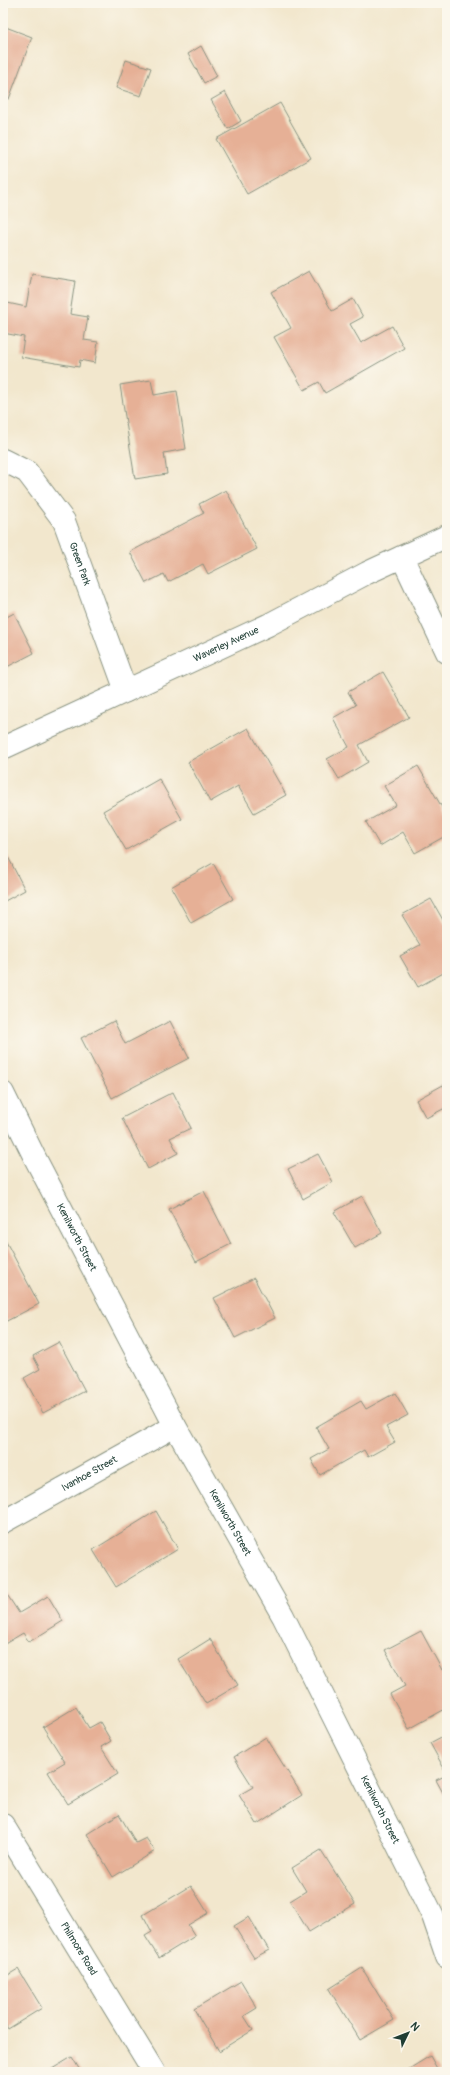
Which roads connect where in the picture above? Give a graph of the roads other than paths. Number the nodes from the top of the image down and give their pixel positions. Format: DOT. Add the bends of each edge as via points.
graph roads {
  1 [pos="3,460"];
  2 [pos="447,536"];
  3 [pos="402,557"];
  4 [pos="447,652"];
  5 [pos="126,691"];
  6 [pos="3,748"];
  7 [pos="3,1093"];
  8 [pos="175,1426"];
  9 [pos="3,1522"];
  10 [pos="3,1825"];
  11 [pos="447,1958"];
  12 [pos="154,2072"];
  1 -- 5 [label="street, Green Park" via="27,472 64,521"];
  2 -- 3 [label="street, Waverley Avenue"];
  3 -- 4 [label="street"];
  3 -- 5 [label="street, Waverley Avenue" via="268,625"];
  5 -- 6 [label="street, Waverley Avenue"];
  7 -- 8 [label="street, Kenilworth Street"];
  8 -- 9 [label="street, Ivanhoe Street"];
  8 -- 11 [label="street, Kenilworth Street" via="283,1616 433,1916"];
  10 -- 12 [label="street, Philmore Road"];
}
